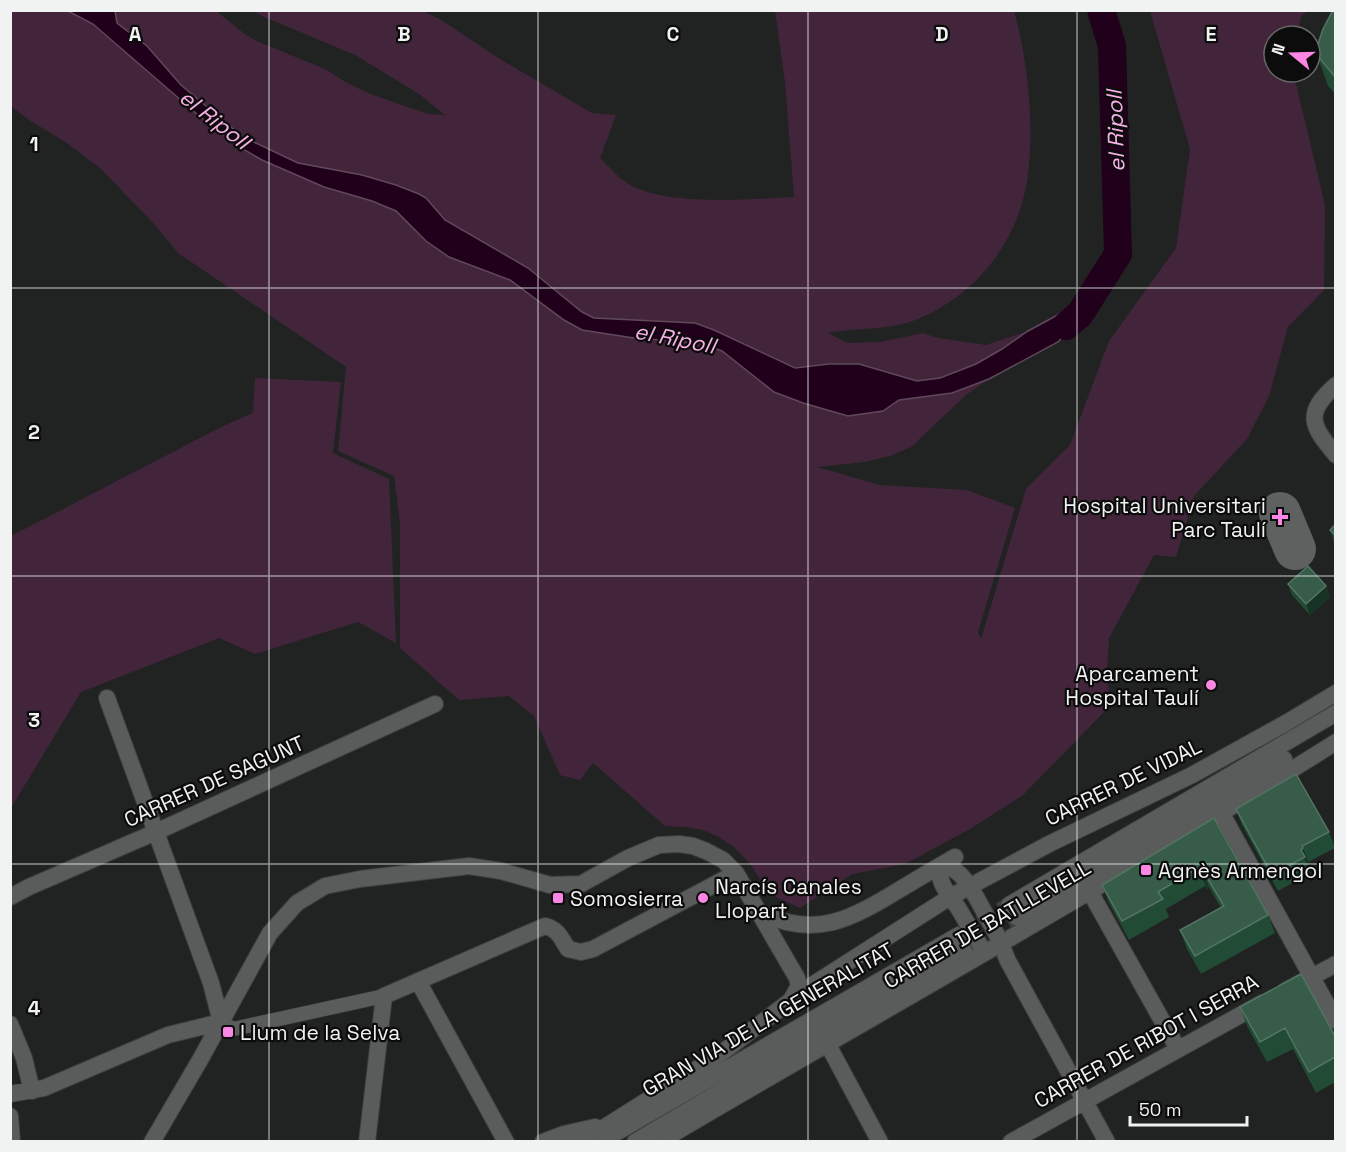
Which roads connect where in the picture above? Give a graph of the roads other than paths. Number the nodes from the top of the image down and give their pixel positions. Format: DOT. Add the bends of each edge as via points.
graph roads {
  1 [pos="1335,385"];
  2 [pos="1335,455"];
  3 [pos="1335,693"];
  4 [pos="107,698"];
  5 [pos="435,704"];
  6 [pos="1335,713"];
  7 [pos="1335,728"];
  8 [pos="1335,742"];
  9 [pos="1222,814"];
  10 [pos="156,832"];
  11 [pos="948,861"];
  12 [pos="736,873"];
  13 [pos="972,890"];
  14 [pos="1089,890"];
  15 [pos="10,897"];
  16 [pos="953,902"];
  17 [pos="760,913"];
  18 [pos="1000,940"];
  19 [pos="970,946"];
  20 [pos="1335,964"];
  21 [pos="1312,976"];
  22 [pos="418,981"];
  23 [pos="384,996"];
  24 [pos="792,1000"];
  25 [pos="1335,1021"];
  26 [pos="221,1022"];
  27 [pos="10,1024"];
  28 [pos="826,1043"];
  29 [pos="1178,1049"];
  30 [pos="32,1091"];
  31 [pos="10,1094"];
  32 [pos="1084,1100"];
  33 [pos="10,1116"];
  34 [pos="611,1123"];
  35 [pos="12,1142"];
  36 [pos="152,1142"];
  37 [pos="368,1142"];
  38 [pos="506,1142"];
  39 [pos="543,1142"];
  40 [pos="581,1142"];
  41 [pos="600,1142"];
  42 [pos="635,1142"];
  43 [pos="660,1142"];
  44 [pos="880,1142"];
  45 [pos="1011,1142"];
  46 [pos="1107,1142"];
  1 -- 2 [label="street" via="1314,413 1313,424"];
  3 -- 13 [label="street, CARRER DE VIDAL" via="1192,775 1049,844"];
  4 -- 10 [label="street"];
  5 -- 10 [label="street, CARRER DE SAGUNT"];
  6 -- 7 [label="street" via="1012,911"];
  8 -- 9 [label="street, CARRER DE BATLLEVELL"];
  9 -- 14 [label="street, CARRER DE BATLLEVELL"];
  9 -- 21 [label="street"];
  10 -- 15 [label="street, CARRER DE SAGUNT"];
  10 -- 26 [label="street" via="212,983"];
  11 -- 13 [label="street"];
  11 -- 16 [label="street" via="939,871"];
  11 -- 17 [label="street" via="862,913 839,922 796,924"];
  12 -- 17 [label="street"];
  12 -- 22 [label="street" via="592,949 568,949 558,932 545,926"];
  12 -- 26 [label="street" via="723,860 679,844 658,845 581,884 550,885 469,866 325,886 297,903 270,933"];
  13 -- 16 [label="street, CARRER DE VIDAL"];
  13 -- 18 [label="street, bridge"];
  14 -- 18 [label="street, CARRER DE BATLLEVELL"];
  14 -- 29 [label="street"];
  16 -- 19 [label="street, bridge"];
  16 -- 24 [label="street, CARRER DE VIDAL" via="930,909"];
  17 -- 24 [label="street" via="798,982"];
  18 -- 19 [label="street, CARRER DE BATLLEVELL"];
  18 -- 32 [label="street" via="1008,962"];
  19 -- 28 [label="street, CARRER DE BATLLEVELL"];
  19 -- 41 [label="street, GRAN VIA DE LA GENERALITAT"];
  19 -- 42 [label="street, GRAN VIA DE LA GENERALITAT"];
  20 -- 21 [label="street, CARRER DE RIBOT I SERRA"];
  21 -- 25 [label="street"];
  21 -- 29 [label="street, CARRER DE RIBOT I SERRA"];
  22 -- 23 [label="street"];
  22 -- 38 [label="street"];
  23 -- 26 [label="street" via="233,1029"];
  23 -- 37 [label="street"];
  24 -- 34 [label="street, CARRER DE VIDAL" via="719,1055"];
  26 -- 30 [label="street" via="168,1035"];
  26 -- 36 [label="street"];
  27 -- 30 [label="street"];
  28 -- 43 [label="street, CARRER DE BATLLEVELL"];
  28 -- 44 [label="street"];
  29 -- 32 [label="street, CARRER DE RIBOT I SERRA"];
  30 -- 31 [label="street"];
  32 -- 45 [label="street, CARRER DE RIBOT I SERRA"];
  32 -- 46 [label="street"];
  33 -- 35 [label="street"];
  34 -- 39 [label="street"];
  34 -- 40 [label="street, CARRER DE VIDAL"];
}
